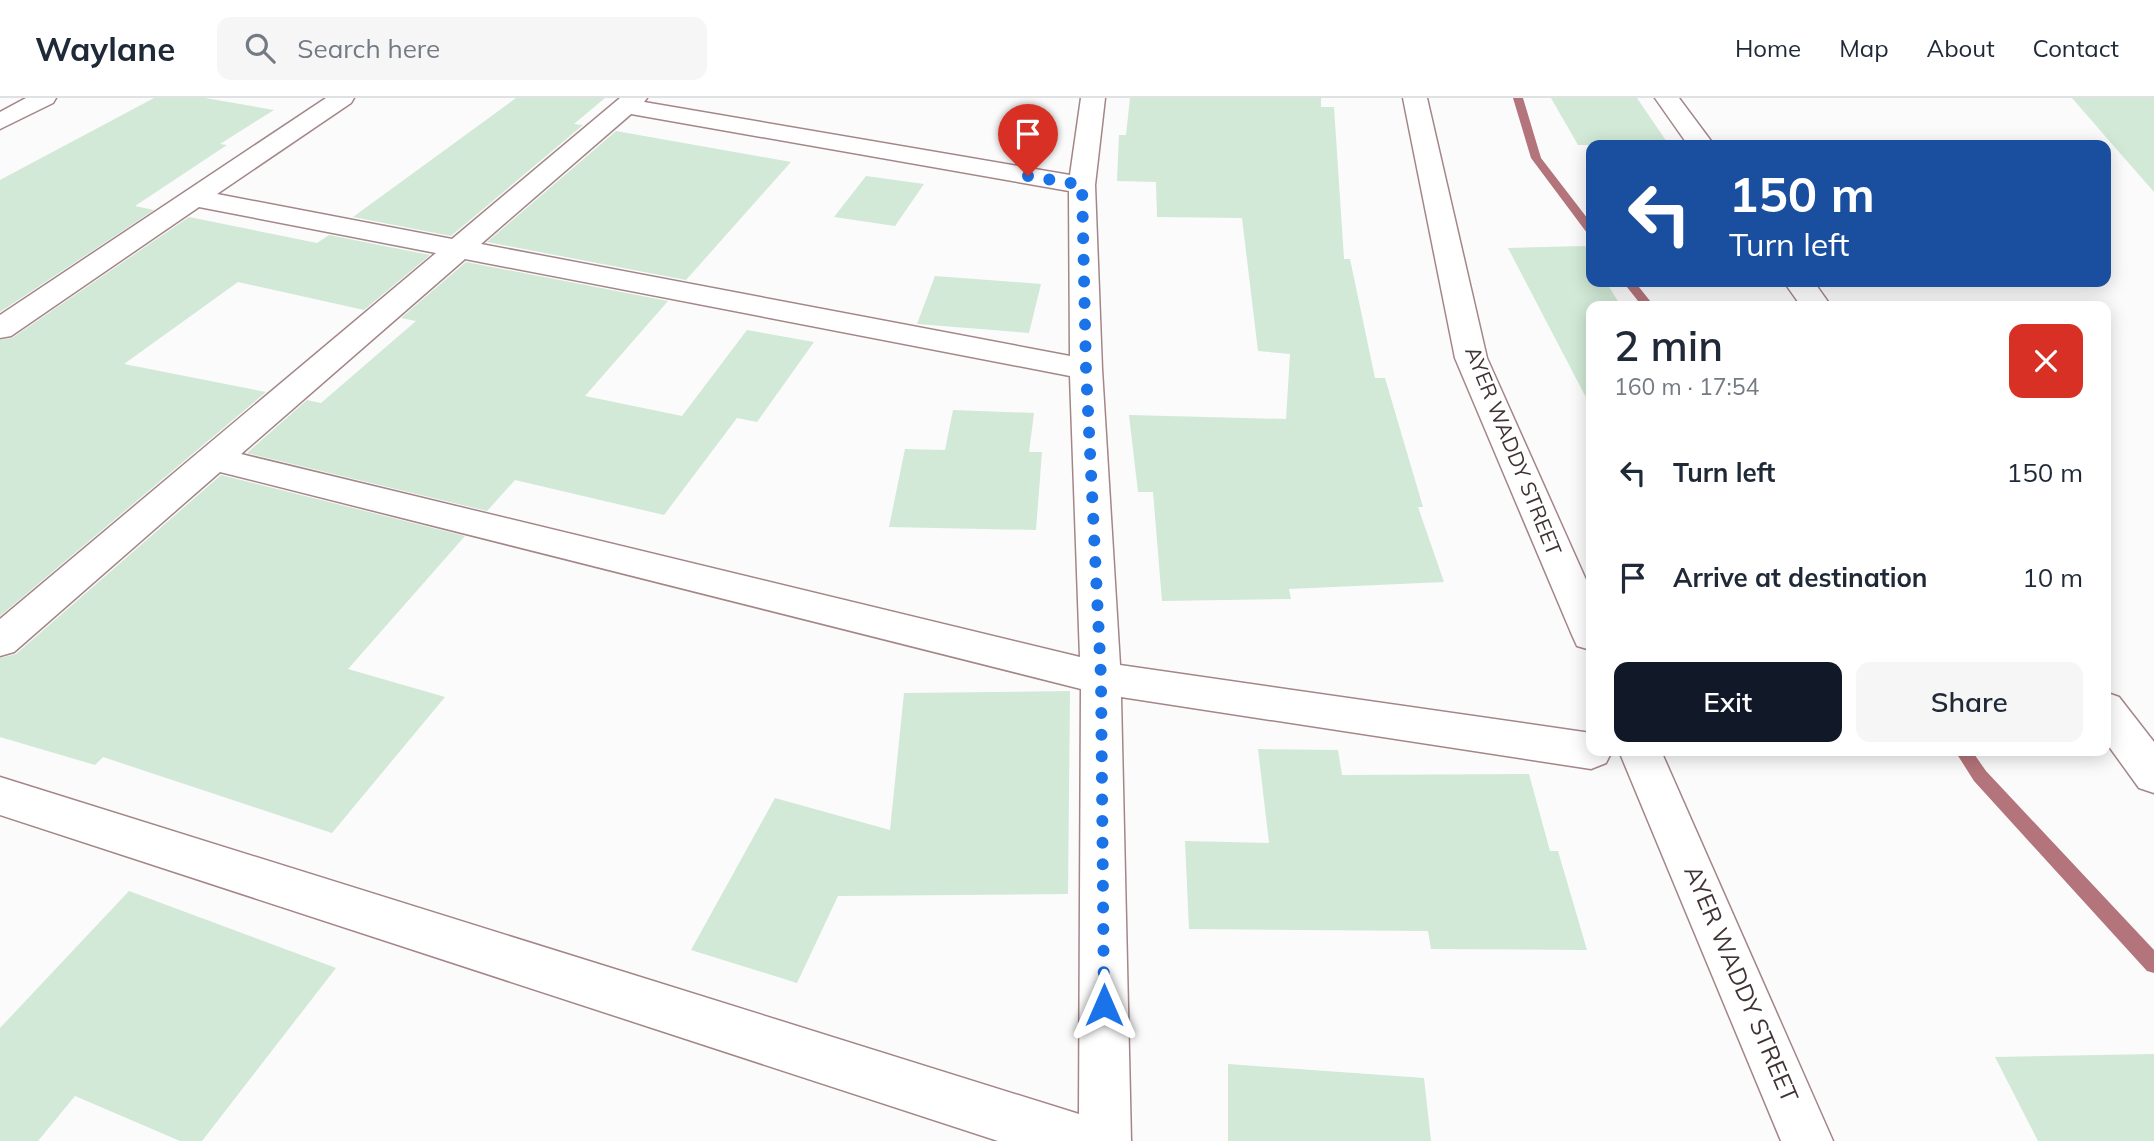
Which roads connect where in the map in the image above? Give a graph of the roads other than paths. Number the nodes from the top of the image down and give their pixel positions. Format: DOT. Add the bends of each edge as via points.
graph roads {
  1 [pos="44,98"];
  2 [pos="342,98"];
  3 [pos="1093,98"];
  4 [pos="1415,98"];
  5 [pos="1667,98"];
  6 [pos="631,102"];
  7 [pos="0,122"];
  8 [pos="1697,140"];
  9 [pos="1082,185"];
  10 [pos="194,198"];
  11 [pos="458,250"];
  12 [pos="0,329"];
  13 [pos="1086,369"];
  14 [pos="213,459"];
  15 [pos="1586,623"];
  16 [pos="0,641"];
  17 [pos="1101,678"];
  18 [pos="2111,717"];
  19 [pos="1586,750"];
  20 [pos="1642,756"];
  21 [pos="2153,773"];
  22 [pos="0,796"];
  23 [pos="1079,1141"];
  24 [pos="1105,1141"];
  25 [pos="1807,1141"];
  1 -- 7 [label="street"];
  2 -- 10 [label="street"];
  3 -- 9 [label="street"];
  4 -- 15 [label="street, AYER WADDY STREET" via="1471,358"];
  5 -- 8 [label="street"];
  6 -- 9 [label="street"];
  6 -- 11 [label="street"];
  9 -- 13 [label="street"];
  10 -- 11 [label="street"];
  10 -- 12 [label="street"];
  11 -- 13 [label="street"];
  11 -- 14 [label="street"];
  13 -- 17 [label="street"];
  14 -- 16 [label="street"];
  14 -- 17 [label="street"];
  17 -- 19 [label="street"];
  17 -- 24 [label="street"];
  18 -- 21 [label="street"];
  20 -- 25 [label="street, AYER WADDY STREET"];
  22 -- 23 [label="street"];
}
